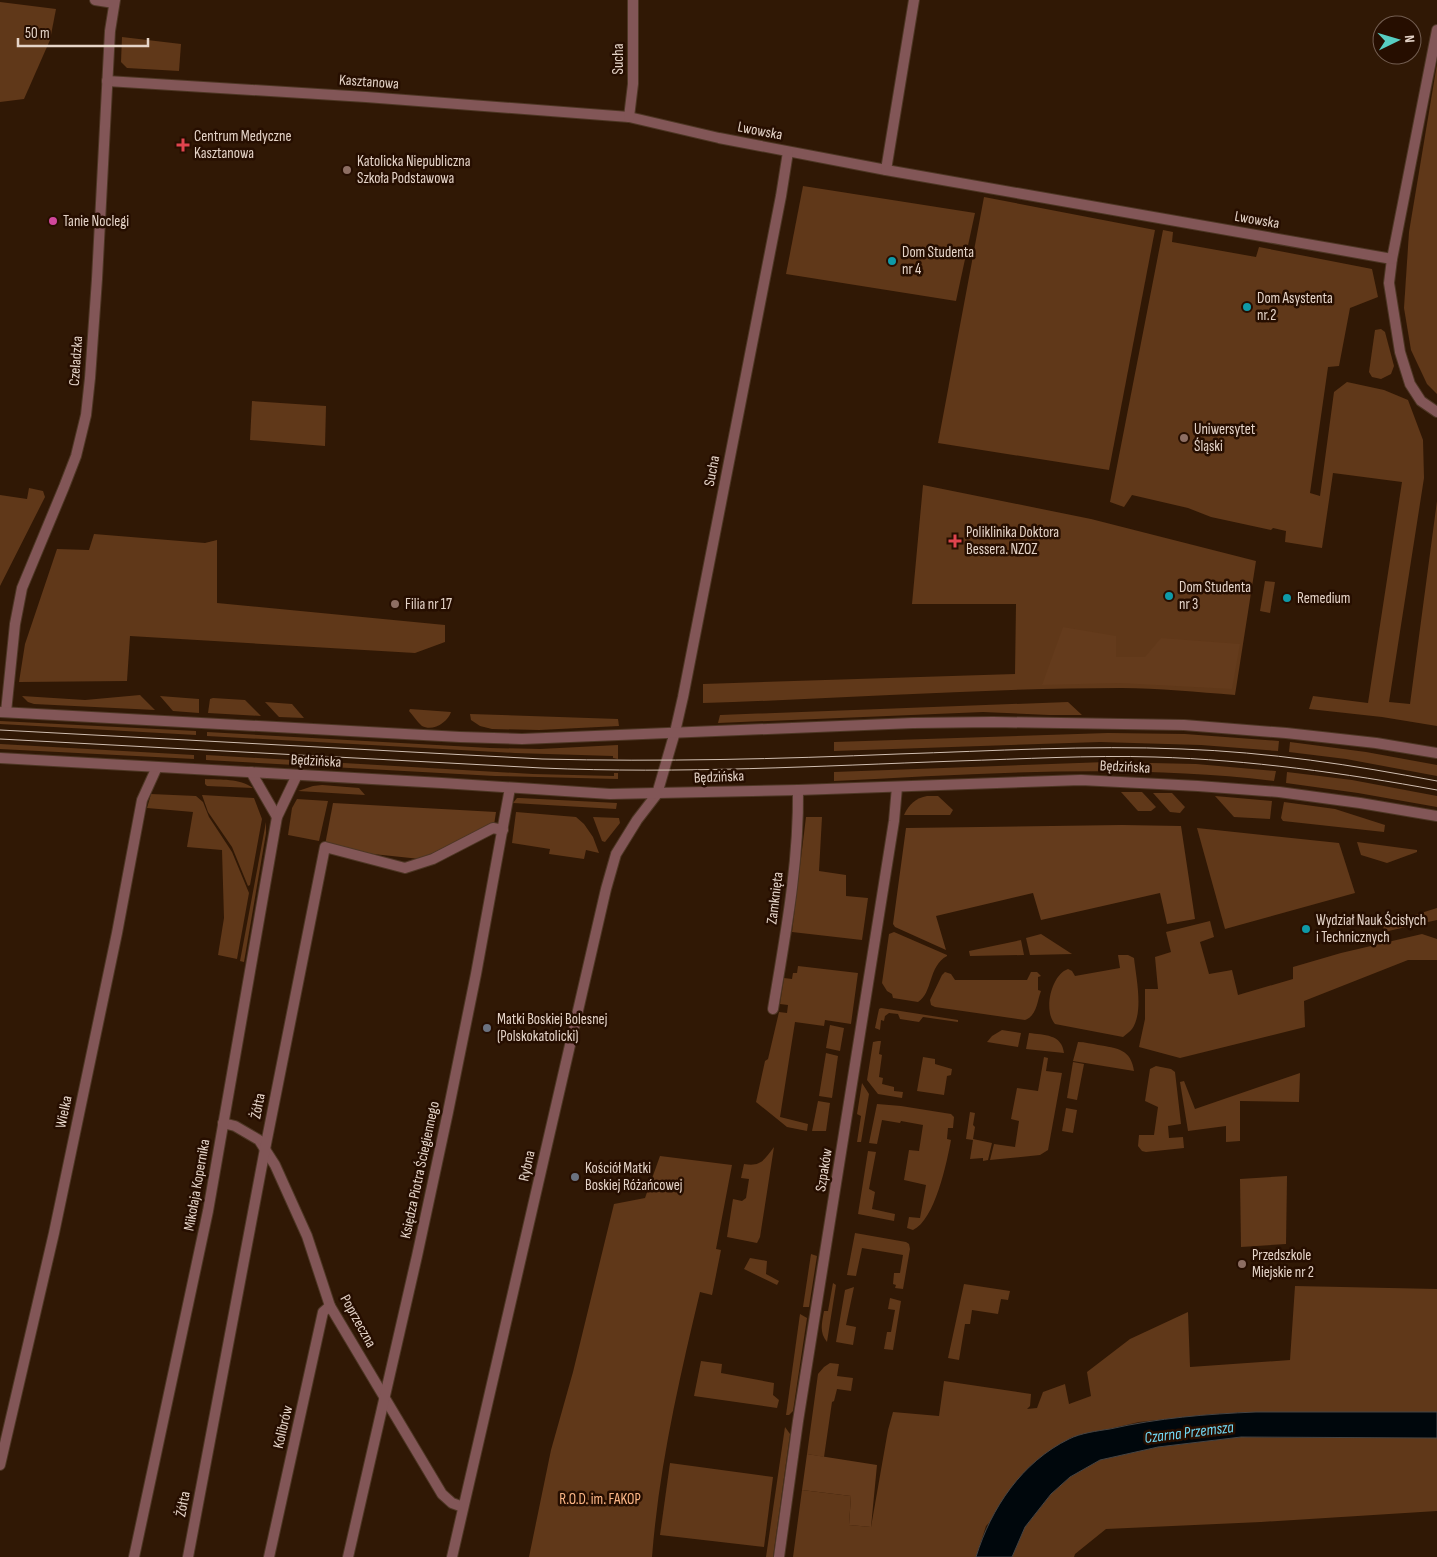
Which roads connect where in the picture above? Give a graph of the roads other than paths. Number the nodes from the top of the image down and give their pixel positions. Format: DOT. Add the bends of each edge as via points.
graph roads {
  1 [pos="95,0"];
  2 [pos="633,0"];
  3 [pos="914,0"];
  4 [pos="114,2"];
  5 [pos="1437,30"];
  6 [pos="107,82"];
  7 [pos="629,117"];
  8 [pos="788,152"];
  9 [pos="886,170"];
  10 [pos="1392,260"];
  11 [pos="1437,412"];
  12 [pos="3,712"];
  13 [pos="675,732"];
  14 [pos="1437,754"];
  15 [pos="0,758"];
  16 [pos="157,767"];
  17 [pos="251,772"];
  18 [pos="297,775"];
  19 [pos="897,787"];
  20 [pos="510,788"];
  21 [pos="798,790"];
  22 [pos="658,794"];
  23 [pos="277,816"];
  24 [pos="1437,816"];
  25 [pos="504,830"];
  26 [pos="773,1009"];
  27 [pos="223,1123"];
  28 [pos="265,1149"];
  29 [pos="330,1306"];
  30 [pos="385,1396"];
  31 [pos="0,1465"];
  32 [pos="464,1507"];
  33 [pos="134,1557"];
  34 [pos="188,1557"];
  35 [pos="269,1557"];
  36 [pos="348,1557"];
  37 [pos="452,1557"];
  38 [pos="780,1557"];
  1 -- 4 [label="street"];
  2 -- 7 [label="street, Sucha" via="633,84"];
  3 -- 9 [label="street"];
  4 -- 6 [label="street, Czeladzka"];
  5 -- 10 [label="street"];
  6 -- 7 [label="street, Kasztanowa" via="366,96"];
  6 -- 12 [label="street, Czeladzka" via="97,280 86,414 76,456 22,588"];
  7 -- 8 [label="street, Lwowska"];
  8 -- 9 [label="street, Lwowska"];
  8 -- 13 [label="street, Sucha"];
  9 -- 10 [label="street, Lwowska"];
  10 -- 11 [label="street" via="1389,283 1400,352 1410,384 1421,401"];
  12 -- 13 [label="street" via="460,737 549,739"];
  13 -- 14 [label="street" via="913,723 1184,725 1376,743"];
  13 -- 22 [label="street, Sucha"];
  15 -- 16 [label="street, Będzińska"];
  16 -- 17 [label="street, Będzińska"];
  16 -- 31 [label="street, Wielka" via="142,800 56,1223"];
  17 -- 18 [label="street, Będzińska"];
  17 -- 23 [label="street"];
  18 -- 20 [label="street, Będzińska"];
  18 -- 23 [label="street, Mikołaja Kopernika"];
  19 -- 21 [label="street, Będzińska"];
  19 -- 24 [label="street, Będzińska" via="1081,780 1198,786 1279,792"];
  19 -- 38 [label="street, Szpaków" via="893,830 798,1421"];
  20 -- 22 [label="street, Będzińska"];
  20 -- 25 [label="street, Księdza Piotra Ściegiennego"];
  21 -- 22 [label="street, Będzińska"];
  21 -- 26 [label="street, Zamknięta" via="797,840 788,919"];
  22 -- 32 [label="street, Rybna" via="616,854 611,872"];
  23 -- 27 [label="street, Mikołaja Kopernika"];
  25 -- 28 [label="street, Żółta" via="493,828 433,859 405,868 325,847"];
  25 -- 30 [label="street, Księdza Piotra Ściegiennego" via="448,1112"];
  27 -- 28 [label="street, Poprzeczna" via="259,1140"];
  27 -- 33 [label="street, Mikołaja Kopernika" via="196,1269"];
  28 -- 29 [label="street, Poprzeczna" via="276,1164 307,1236"];
  28 -- 34 [label="street, Żółta"];
  29 -- 30 [label="street, Poprzeczna"];
  29 -- 35 [label="street, Kolibrów" via="323,1312"];
  30 -- 32 [label="street, Poprzeczna" via="442,1494 452,1503"];
  30 -- 36 [label="street, Księdza Piotra Ściegiennego"];
  32 -- 37 [label="street, Rybna"];
}
